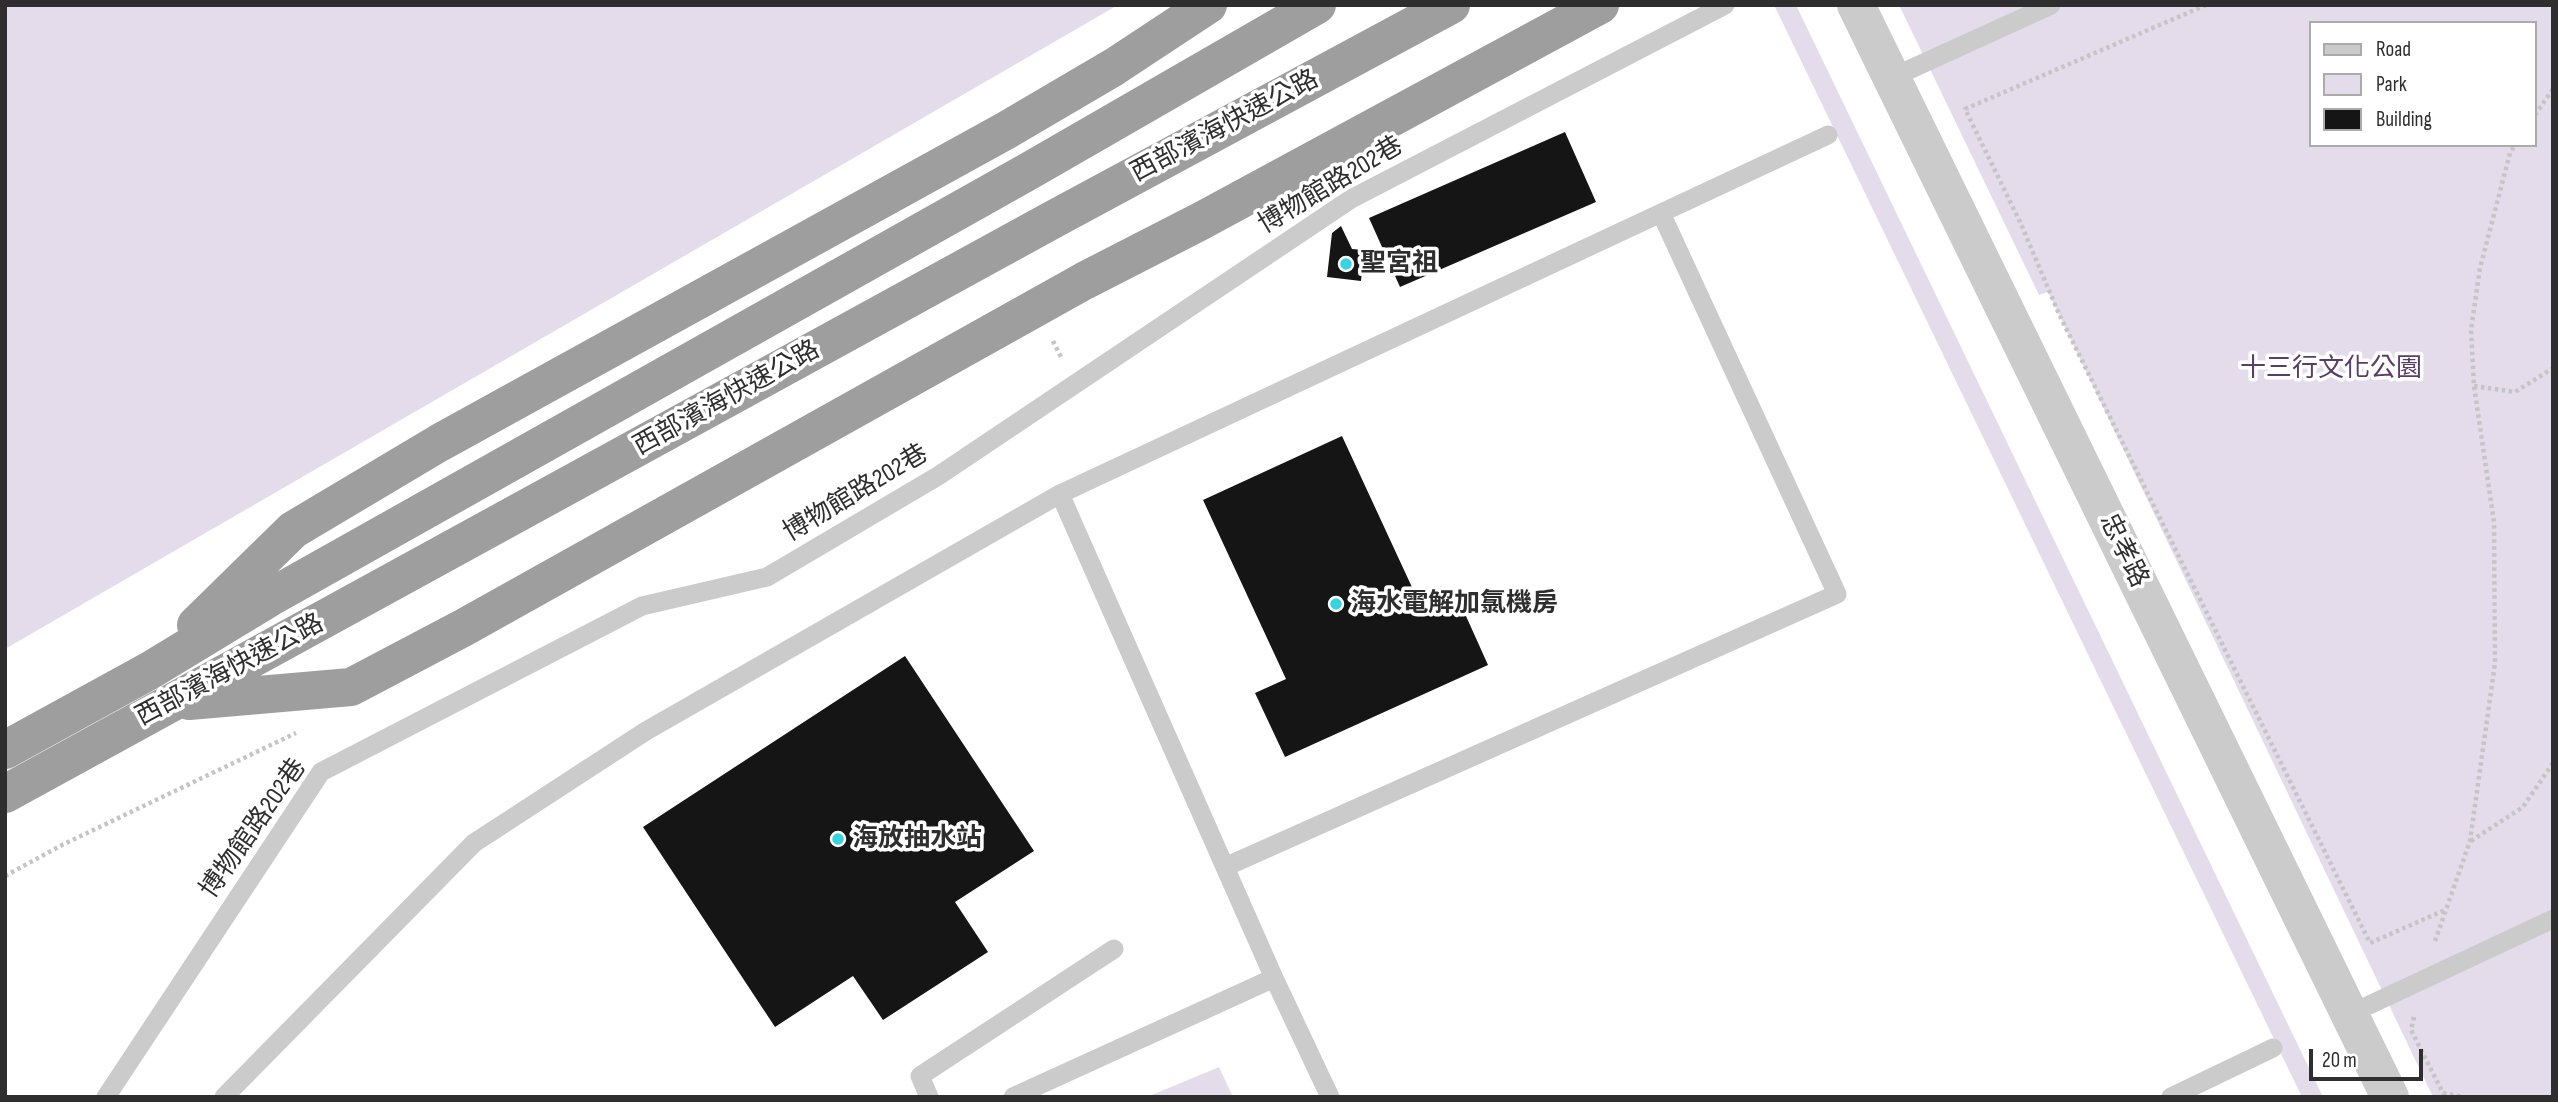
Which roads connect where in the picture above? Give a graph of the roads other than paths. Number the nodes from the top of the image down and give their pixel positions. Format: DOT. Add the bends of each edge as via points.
graph roads {
  1 [pos="1208,5"];
  2 [pos="1317,5"];
  3 [pos="1451,5"];
  4 [pos="1600,5"];
  5 [pos="1725,5"];
  6 [pos="1856,5"];
  7 [pos="2051,5"];
  8 [pos="1891,78"];
  9 [pos="1828,135"];
  10 [pos="1661,213"];
  11 [pos="1060,494"];
  12 [pos="149,671"];
  13 [pos="169,703"];
  14 [pos="5,750"];
  15 [pos="5,794"];
  16 [pos="1225,867"];
  17 [pos="2553,919"];
  18 [pos="1114,949"];
  19 [pos="1274,978"];
  20 [pos="2350,1014"];
  21 [pos="2273,1048"];
  22 [pos="106,1097"];
  23 [pos="224,1097"];
  24 [pos="929,1097"];
  25 [pos="1013,1097"];
  26 [pos="1330,1097"];
  27 [pos="2171,1097"];
  28 [pos="2390,1097"];
  1 -- 12 [label="highway" via="993,138 439,443 293,530"];
  2 -- 12 [label="highway, 西部濱海快速公路"];
  3 -- 13 [label="highway, 西部濱海快速公路"];
  4 -- 13 [label="highway" via="1084,281 351,687"];
  5 -- 22 [label="lane, 博物館路202巷" via="1351,199 938,476 767,577 642,606 321,772"];
  6 -- 8 [label="street, 忠孝路"];
  7 -- 8 [label="lane"];
  8 -- 20 [label="street, 忠孝路"];
  9 -- 10 [label="lane"];
  10 -- 11 [label="lane"];
  10 -- 16 [label="lane" via="1836,594"];
  11 -- 16 [label="lane"];
  11 -- 23 [label="lane" via="646,731 474,843"];
  12 -- 14 [label="highway, 西部濱海快速公路"];
  13 -- 15 [label="highway, 西部濱海快速公路"];
  16 -- 19 [label="lane"];
  17 -- 20 [label="lane"];
  18 -- 24 [label="lane" via="920,1076"];
  19 -- 25 [label="lane"];
  19 -- 26 [label="lane"];
  20 -- 28 [label="street, 忠孝路"];
  21 -- 27 [label="lane"];
}
